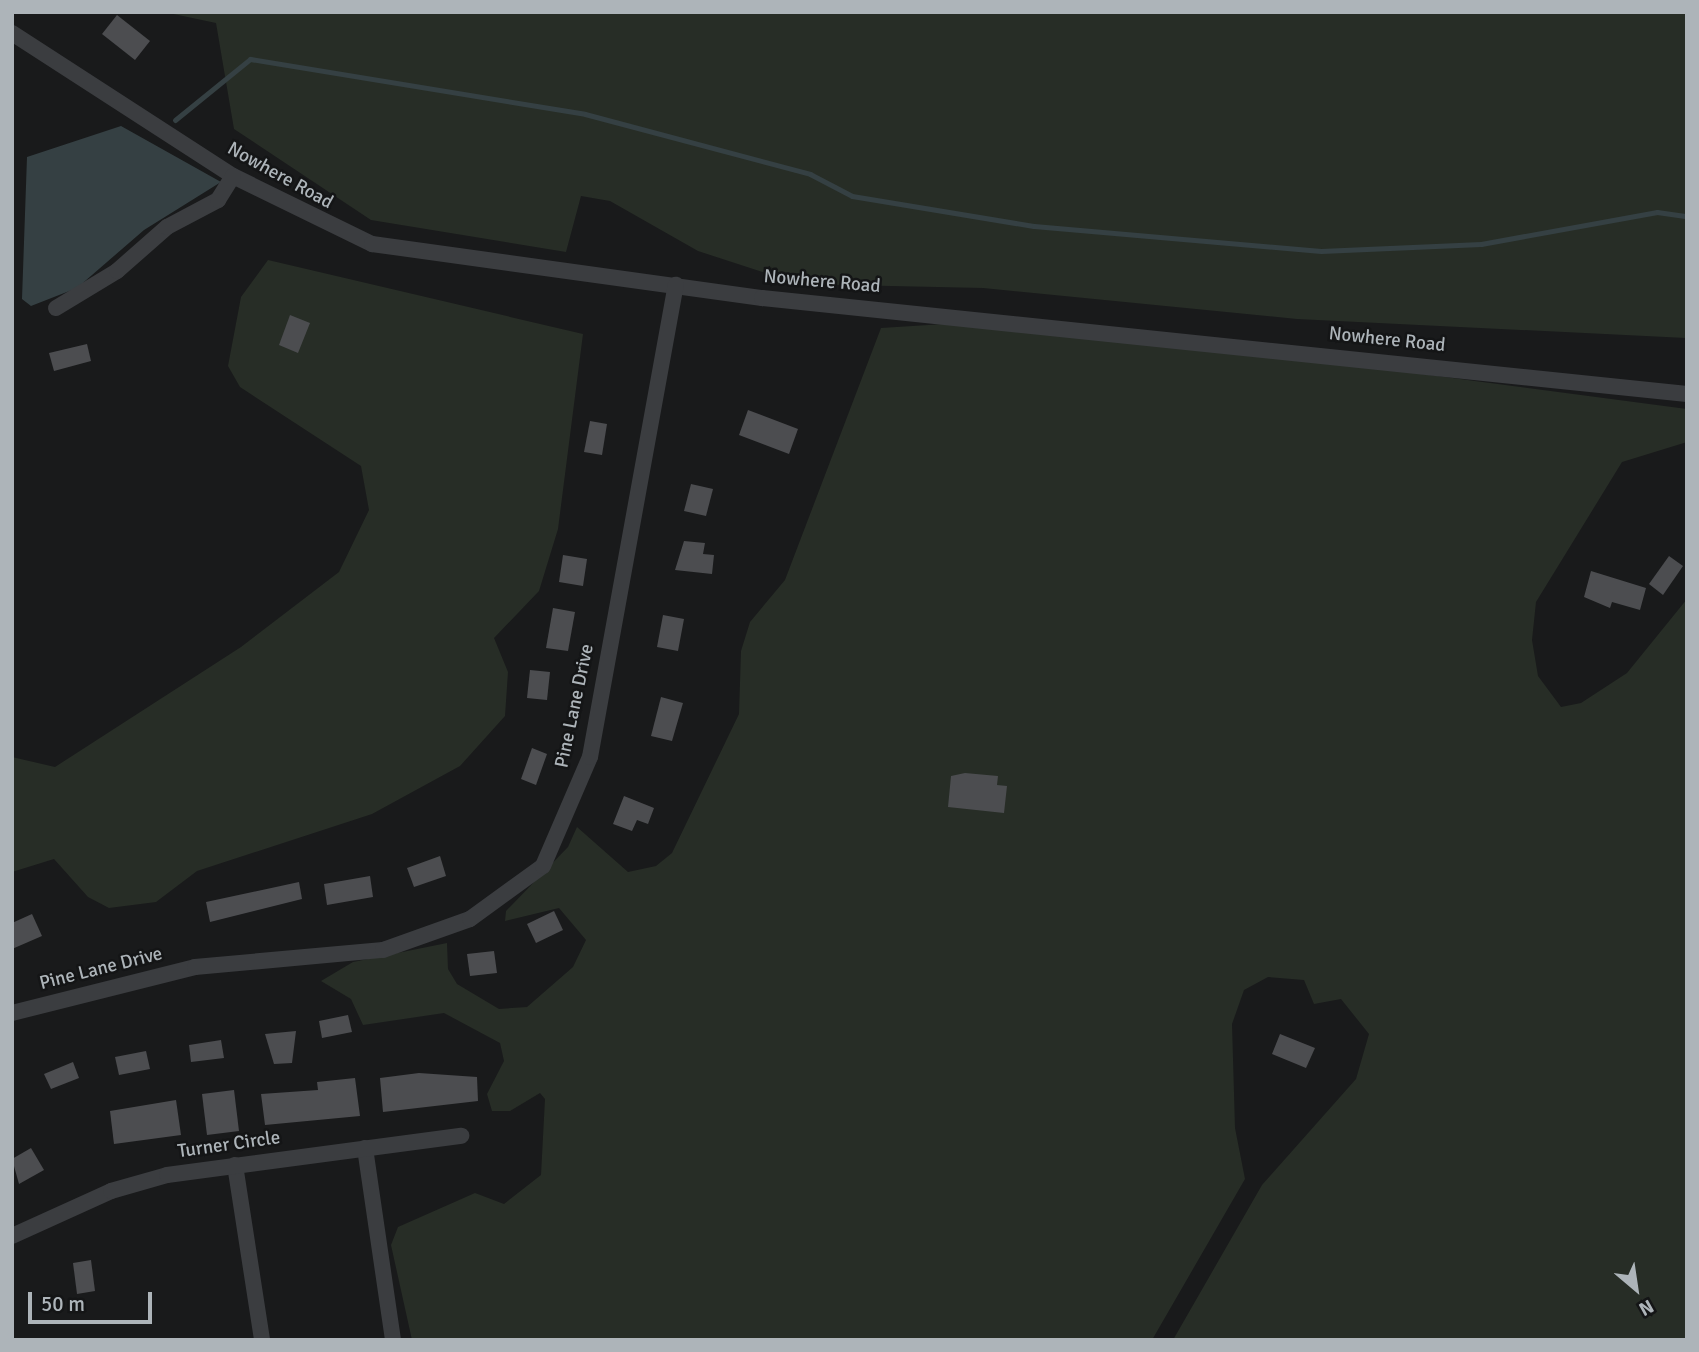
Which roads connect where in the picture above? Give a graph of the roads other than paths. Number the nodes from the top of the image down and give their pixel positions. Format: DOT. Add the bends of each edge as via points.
graph roads {
  1 [pos="12,33"];
  2 [pos="233,176"];
  3 [pos="676,285"];
  4 [pos="56,308"];
  5 [pos="1687,394"];
  6 [pos="12,1013"];
  7 [pos="461,1136"];
  8 [pos="365,1148"];
  9 [pos="236,1165"];
  10 [pos="12,1236"];
  11 [pos="262,1340"];
  12 [pos="393,1340"];
  1 -- 2 [label="street, Nowhere Road"];
  2 -- 3 [label="street, Nowhere Road" via="372,244"];
  2 -- 4 [label="street" via="218,200 167,227 117,271"];
  3 -- 5 [label="street, Nowhere Road"];
  3 -- 6 [label="street, Pine Lane Drive" via="590,757 543,866 470,919 383,950 195,967"];
  7 -- 8 [label="street, Turner Circle"];
  8 -- 9 [label="street, Turner Circle"];
  8 -- 12 [label="street"];
  9 -- 10 [label="street, Turner Circle" via="111,1191"];
  9 -- 11 [label="street"];
}
